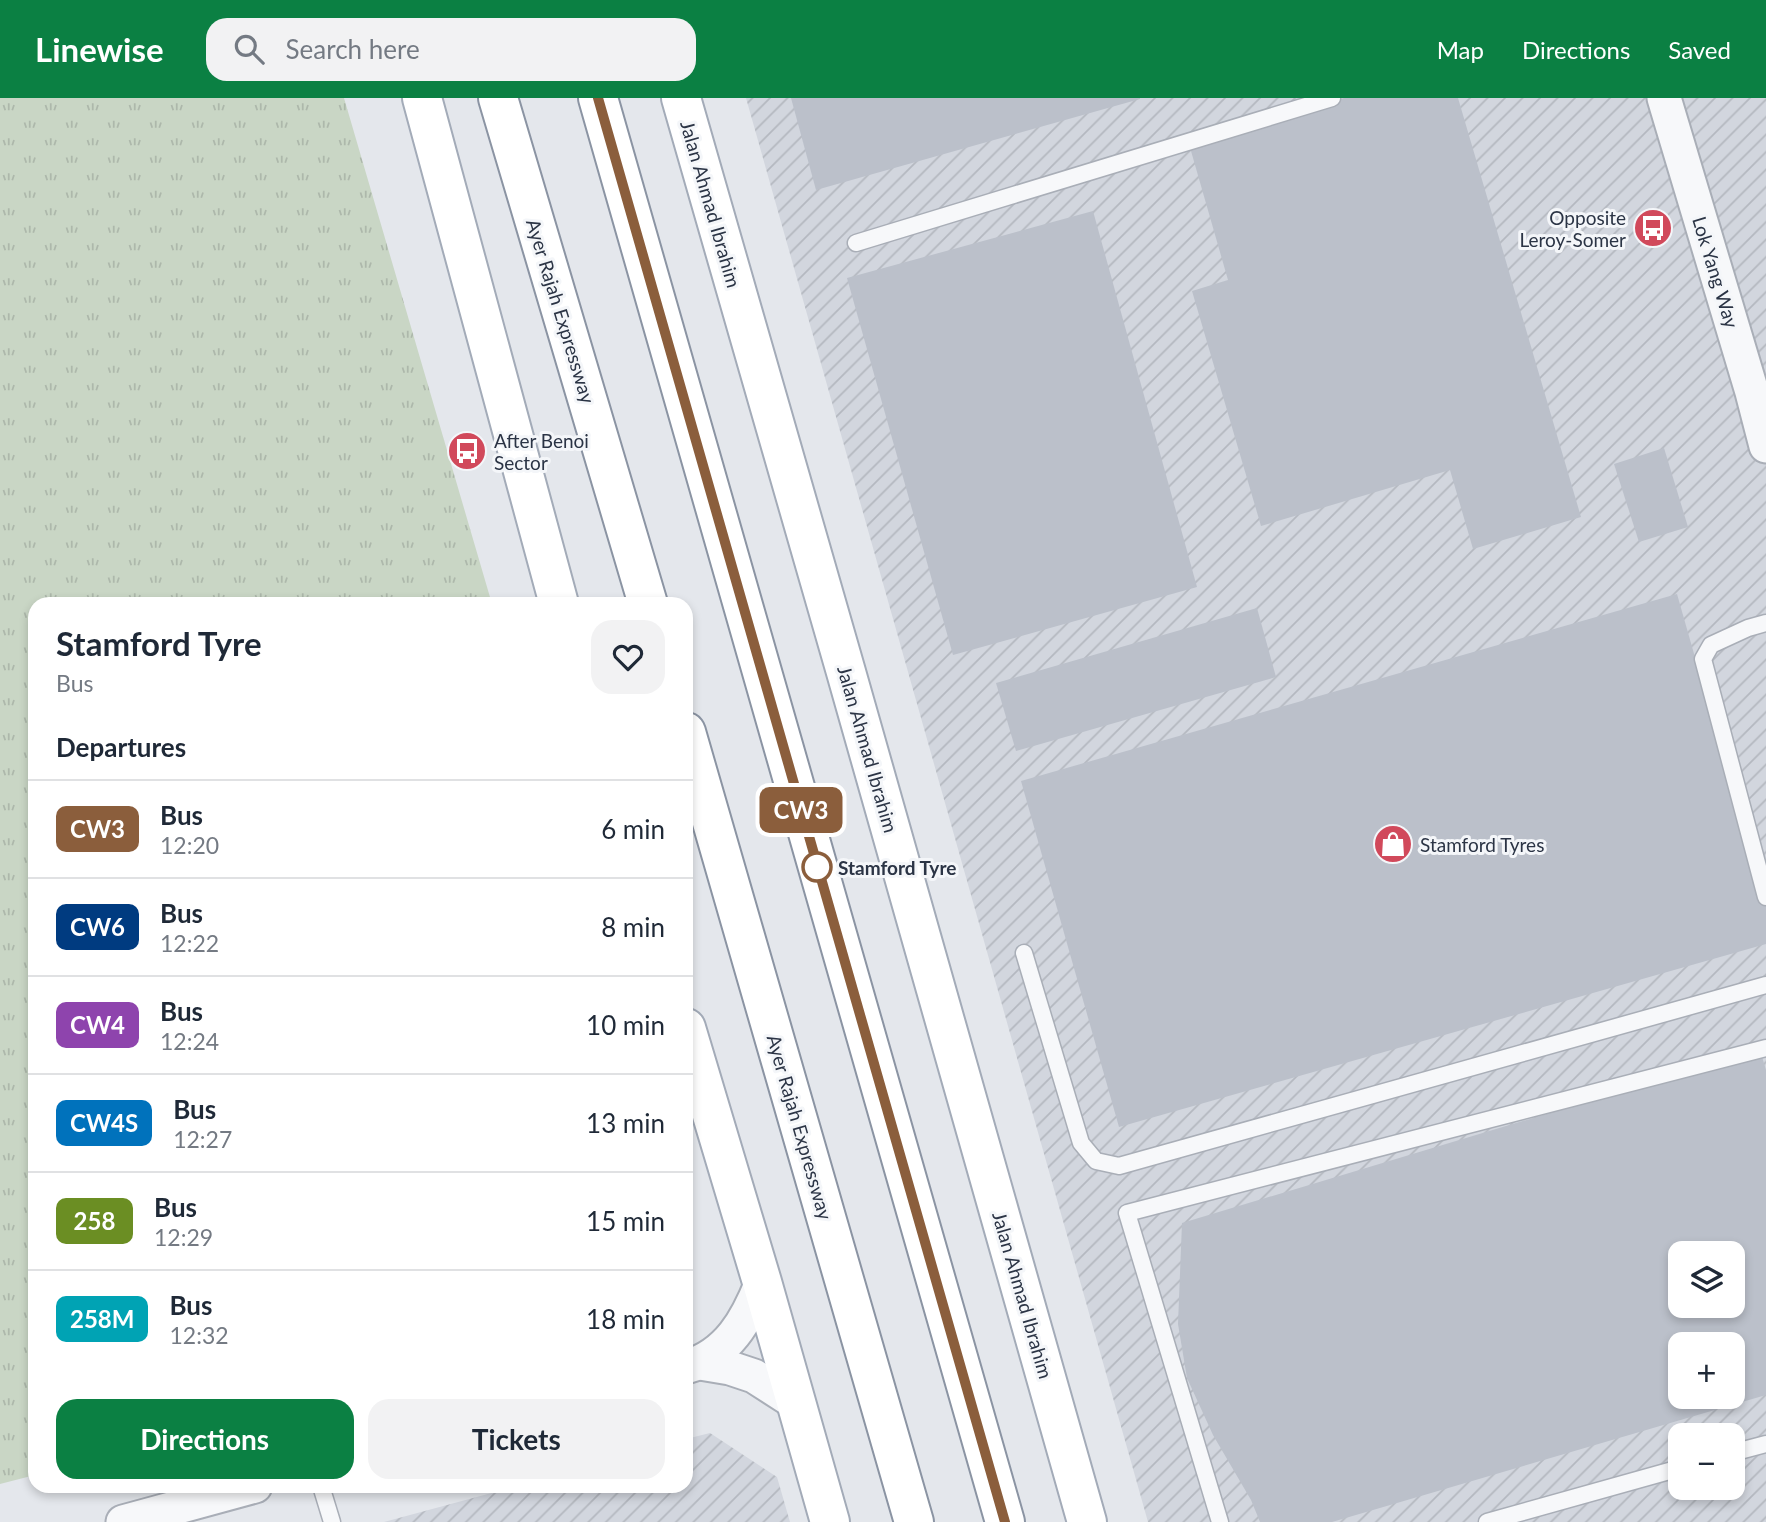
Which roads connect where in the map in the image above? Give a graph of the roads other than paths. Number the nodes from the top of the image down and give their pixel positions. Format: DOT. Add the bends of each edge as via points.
graph roads {
  1 [pos="422,98"];
  2 [pos="498,98"];
  3 [pos="598,98"];
  4 [pos="681,98"];
  5 [pos="1332,98"];
  6 [pos="1664,98"];
  7 [pos="856,243"];
  8 [pos="1759,390"];
  9 [pos="1766,446"];
  10 [pos="557,597"];
  11 [pos="646,597"];
  12 [pos="1766,623"];
  13 [pos="693,756"];
  14 [pos="1766,897"];
  15 [pos="1024,953"];
  16 [pos="1766,985"];
  17 [pos="1766,1048"];
  18 [pos="693,1051"];
  19 [pos="762,1282"];
  20 [pos="693,1365"];
  21 [pos="796,1403"];
  22 [pos="1766,1444"];
  23 [pos="1745,1450"];
  24 [pos="1668,1471"];
  25 [pos="230,1493"];
  26 [pos="323,1493"];
  27 [pos="124,1522"];
  28 [pos="331,1522"];
  29 [pos="830,1522"];
  30 [pos="914,1522"];
  31 [pos="1005,1522"];
  32 [pos="1087,1522"];
  33 [pos="1220,1522"];
  34 [pos="1488,1522"];
  1 -- 10 [label="main road"];
  2 -- 11 [label="main road, Ayer Rajah Expressway"];
  3 -- 31 [label="main road"];
  4 -- 32 [label="main road, Jalan Ahmad Ibrahim"];
  5 -- 7 [label="lane"];
  6 -- 8 [label="street, Lok Yang Way"];
  8 -- 9 [label="street, Lok Yang Way"];
  12 -- 14 [label="lane" via="1712,645 1703,659"];
  13 -- 30 [label="main road, Ayer Rajah Expressway"];
  15 -- 16 [label="lane" via="1081,1143 1096,1161 1119,1166"];
  17 -- 33 [label="lane" via="1127,1213"];
  18 -- 19 [label="main road"];
  19 -- 20 [label="street" via="739,1330"];
  19 -- 21 [label="main road"];
  20 -- 21 [label="street" via="730,1368 754,1376"];
  21 -- 29 [label="main road"];
  22 -- 23 [label="lane"];
  24 -- 34 [label="lane"];
  25 -- 27 [label="street"];
  26 -- 28 [label="lane"];
}
